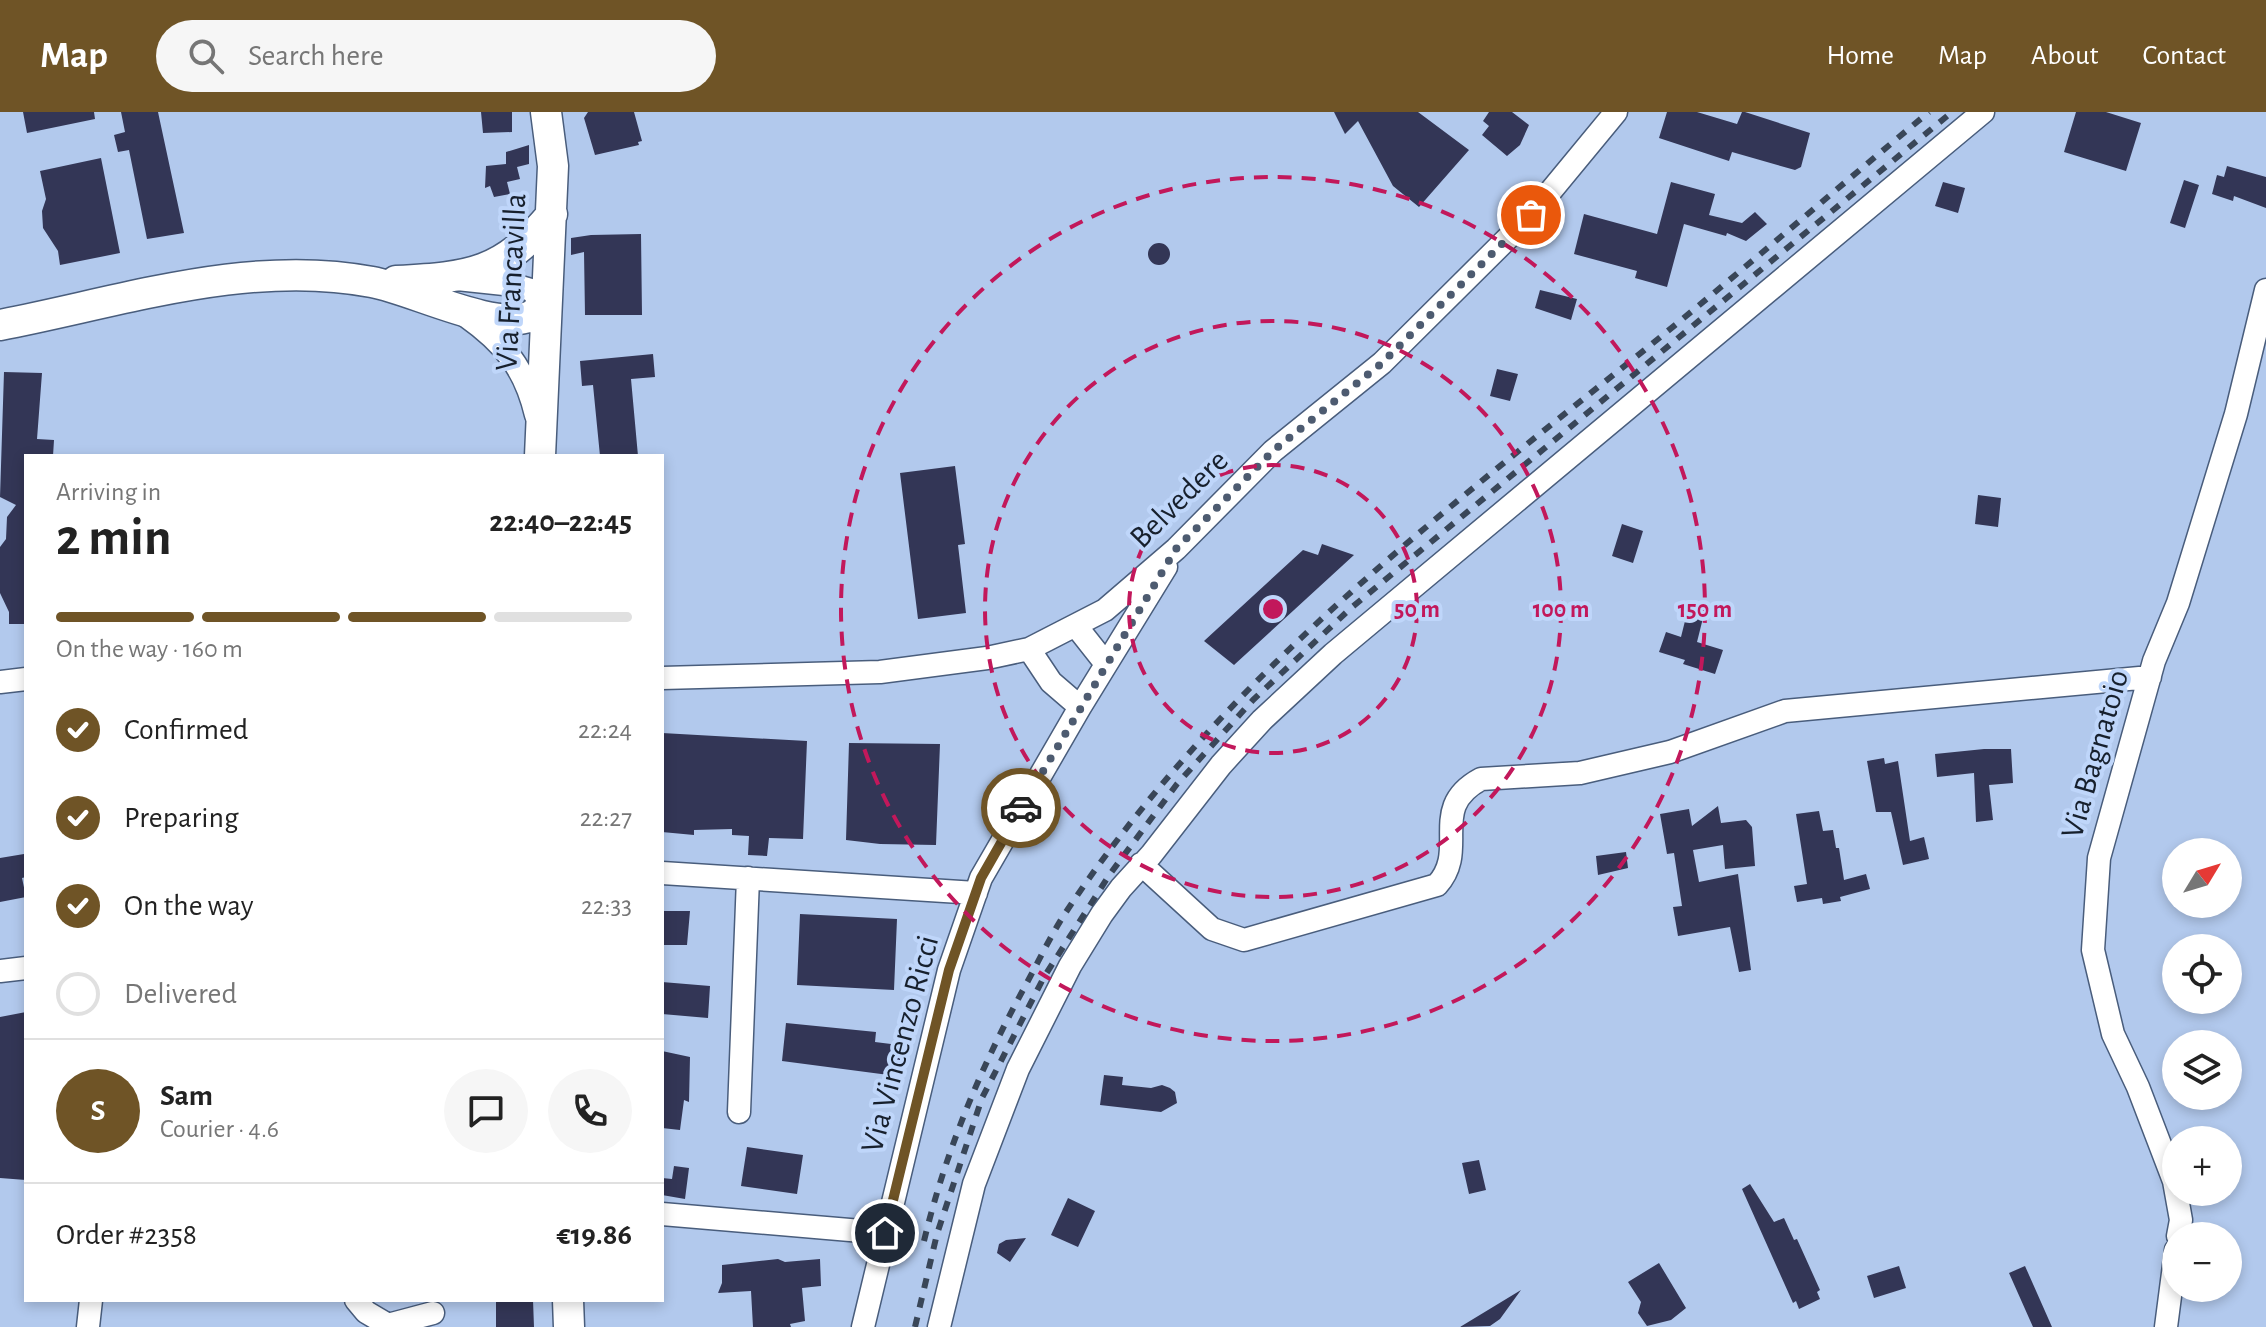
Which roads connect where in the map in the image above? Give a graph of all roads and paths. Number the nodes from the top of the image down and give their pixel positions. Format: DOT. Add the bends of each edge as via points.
graph roads {
  1 [pos="546,112"];
  2 [pos="1616,112"];
  3 [pos="1983,112"];
  4 [pos="552,214"];
  5 [pos="2266,290"];
  6 [pos="450,292"];
  7 [pos="545,305"];
  8 [pos="0,325"];
  9 [pos="540,442"];
  10 [pos="1176,549"];
  11 [pos="1076,626"];
  12 [pos="1029,649"];
  13 [pos="1106,664"];
  14 [pos="2150,677"];
  15 [pos="664,678"];
  16 [pos="24,679"];
  17 [pos="0,682"];
  18 [pos="1080,707"];
  19 [pos="1141,864"];
  20 [pos="664,873"];
  21 [pos="748,878"];
  22 [pos="976,893"];
  23 [pos="24,968"];
  24 [pos="0,971"];
  25 [pos="739,1112"];
  26 [pos="664,1214"];
  27 [pos="2181,1222"];
  28 [pos="885,1233"];
  29 [pos="91,1302"];
  30 [pos="354,1302"];
  31 [pos="356,1302"];
  32 [pos="568,1302"];
  33 [pos="2169,1302"];
  34 [pos="438,1306"];
  35 [pos="88,1327"];
  36 [pos="353,1327"];
  37 [pos="411,1327"];
  38 [pos="569,1327"];
  39 [pos="863,1327"];
  40 [pos="939,1327"];
  41 [pos="2166,1327"];
  1 -- 4 [label="main road, Via Francavilla"];
  2 -- 10 [label="street, Belvedere" via="1531,215 1382,363 1273,451"];
  3 -- 19 [label="street" via="1295,688 1221,765"];
  4 -- 6 [label="main road" via="507,259"];
  4 -- 7 [label="main road, Via Francavilla"];
  5 -- 14 [label="street, Via Bagnatoio" via="2236,414"];
  6 -- 7 [label="main road" via="490,318 515,319"];
  6 -- 8 [label="main road" via="334,277 271,276 200,284"];
  6 -- 9 [label="street" via="518,364 530,390"];
  7 -- 9 [label="main road, Via Francavilla"];
  10 -- 11 [label="street, Belvedere" via="1105,610"];
  10 -- 13 [label="street, Via Vincenzo Ricci"];
  11 -- 12 [label="street, Belvedere"];
  11 -- 13 [label="street"];
  12 -- 15 [label="street, Belvedere" via="880,672"];
  12 -- 18 [label="street" via="1051,682"];
  13 -- 18 [label="street, Via Vincenzo Ricci"];
  14 -- 19 [label="street" via="1785,711 1670,752 1580,773 1481,779 1457,797 1451,815 1450,865 1437,885 1244,940 1212,929"];
  14 -- 27 [label="street, Via Bagnatoio" via="2099,858 2093,950 2113,1034 2174,1181"];
  16 -- 17 [label="street"];
  18 -- 22 [label="street, Via Vincenzo Ricci"];
  19 -- 40 [label="street" via="1102,914 1018,1069 974,1184"];
  20 -- 21 [label="street"];
  21 -- 22 [label="street"];
  21 -- 25 [label="street"];
  22 -- 28 [label="street, Via Vincenzo Ricci" via="949,970"];
  23 -- 24 [label="street"];
  26 -- 28 [label="street"];
  28 -- 39 [label="street, Via Vincenzo Ricci"];
  29 -- 35 [label="street"];
  30 -- 36 [label="street"];
  31 -- 34 [label="street" via="388,1325"];
  32 -- 38 [label="main road"];
  33 -- 41 [label="street"];
  34 -- 37 [label="street"];
}
